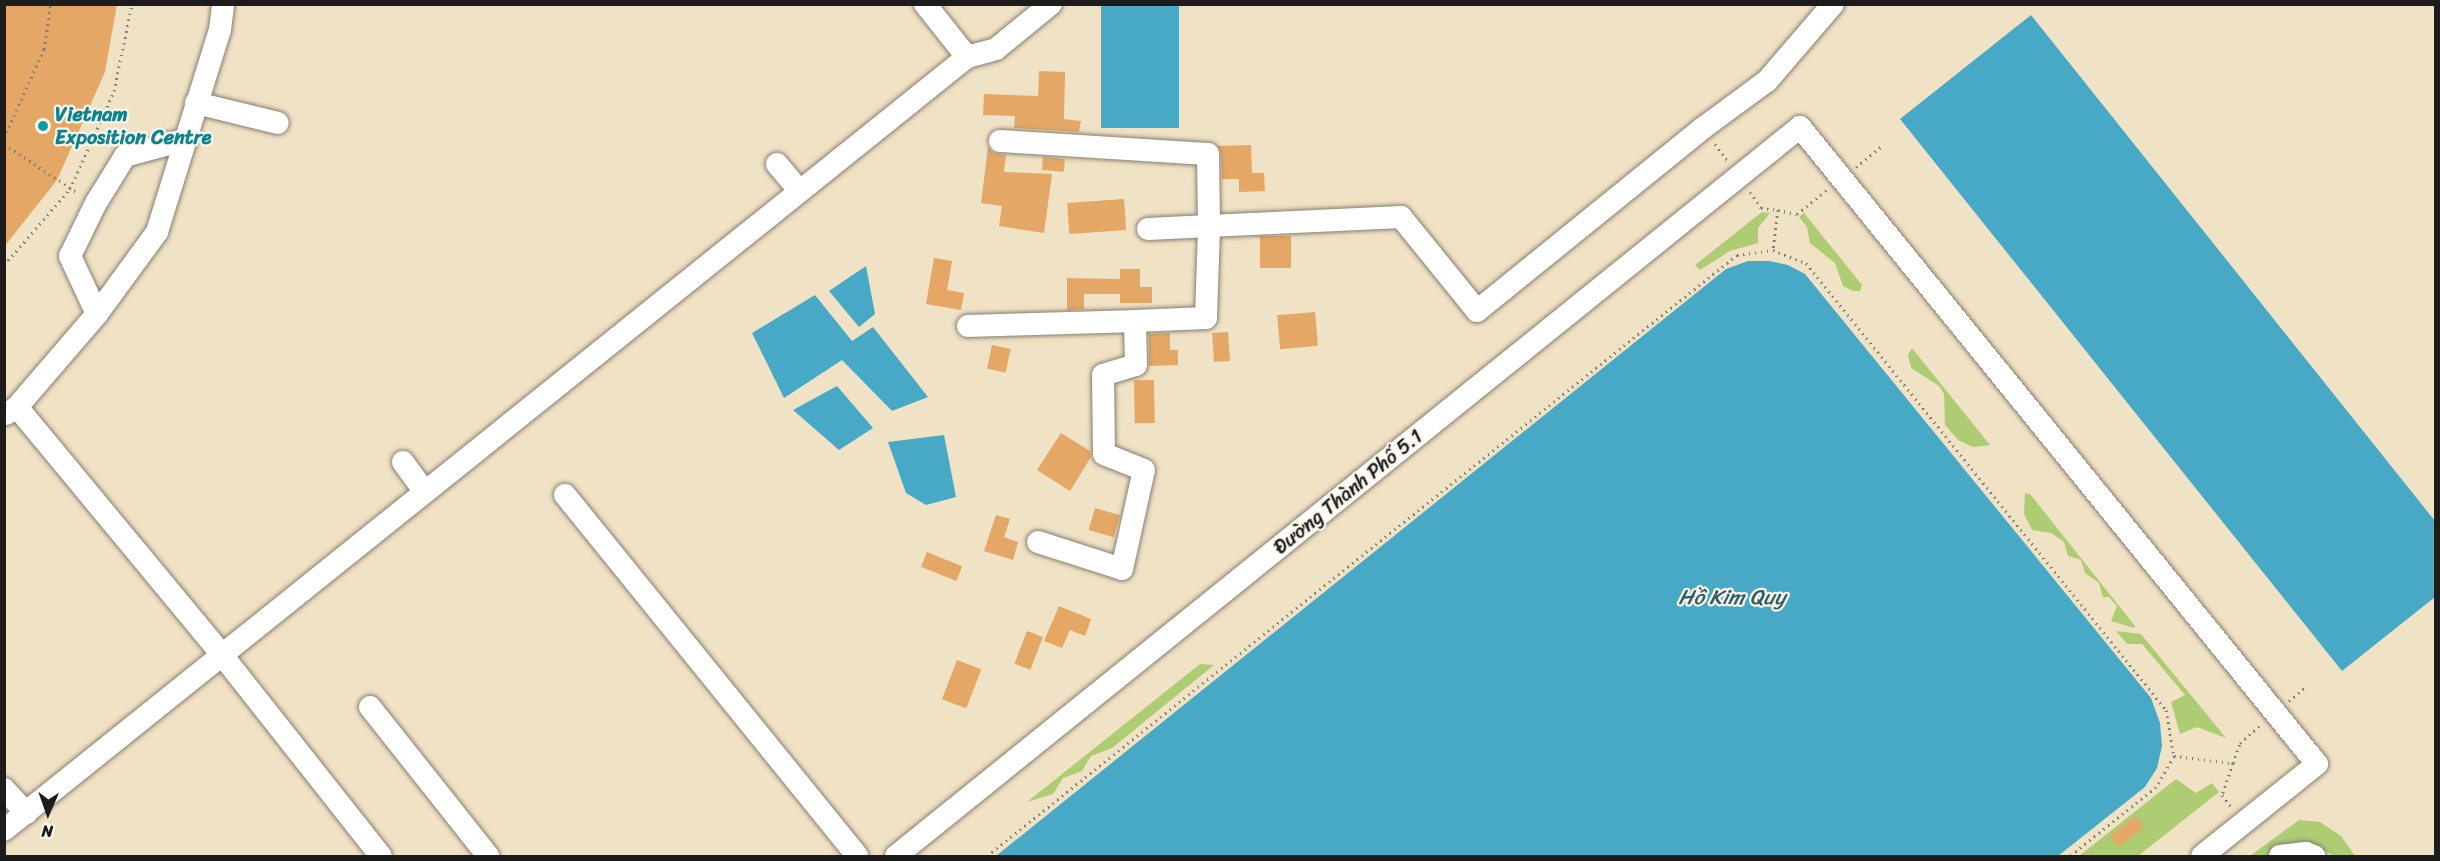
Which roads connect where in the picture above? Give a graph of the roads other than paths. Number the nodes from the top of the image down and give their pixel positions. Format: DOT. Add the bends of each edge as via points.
graph roads {
  1 [pos="223,4"];
  2 [pos="925,4"];
  3 [pos="1051,4"];
  4 [pos="1833,4"];
  5 [pos="967,57"];
  6 [pos="196,103"];
  7 [pos="278,123"];
  8 [pos="187,139"];
  9 [pos="1000,141"];
  10 [pos="777,164"];
  11 [pos="800,191"];
  12 [pos="1209,226"];
  13 [pos="1148,229"];
  14 [pos="97,314"];
  15 [pos="1135,321"];
  16 [pos="968,326"];
  17 [pos="11,411"];
  18 [pos="403,462"];
  19 [pos="426,492"];
  20 [pos="565,495"];
  21 [pos="1038,543"];
  22 [pos="222,655"];
  23 [pos="370,707"];
  24 [pos="4,789"];
  25 [pos="26,813"];
  26 [pos="4,830"];
  27 [pos="2310,855"];
  28 [pos="381,856"];
  29 [pos="488,856"];
  30 [pos="857,856"];
  31 [pos="896,856"];
  32 [pos="2202,856"];
  33 [pos="2280,856"];
  1 -- 6 [label="street" via="220,30"];
  2 -- 5 [label="street"];
  3 -- 5 [label="street" via="996,49"];
  4 -- 12 [label="street" via="1767,81 1477,311 1401,217"];
  5 -- 11 [label="street"];
  6 -- 7 [label="street"];
  6 -- 8 [label="street"];
  8 -- 14 [label="street" via="157,232"];
  8 -- 14 [label="street" via="125,156 96,203 70,256"];
  9 -- 12 [label="street" via="1208,154"];
  10 -- 11 [label="street"];
  11 -- 19 [label="street"];
  12 -- 13 [label="street"];
  12 -- 15 [label="street" via="1206,318"];
  14 -- 17 [label="street"];
  15 -- 16 [label="street"];
  15 -- 21 [label="street" via="1136,365 1103,375 1104,454 1144,470 1122,569"];
  17 -- 22 [label="street"];
  18 -- 19 [label="street"];
  19 -- 22 [label="street"];
  20 -- 30 [label="street"];
  22 -- 25 [label="street"];
  22 -- 28 [label="street"];
  23 -- 29 [label="street"];
  24 -- 25 [label="street"];
  25 -- 26 [label="street"];
  27 -- 33 [label="street"];
  31 -- 32 [label="street, Đường Thành Phố 5.1" via="1800,127 2317,764"];
}
